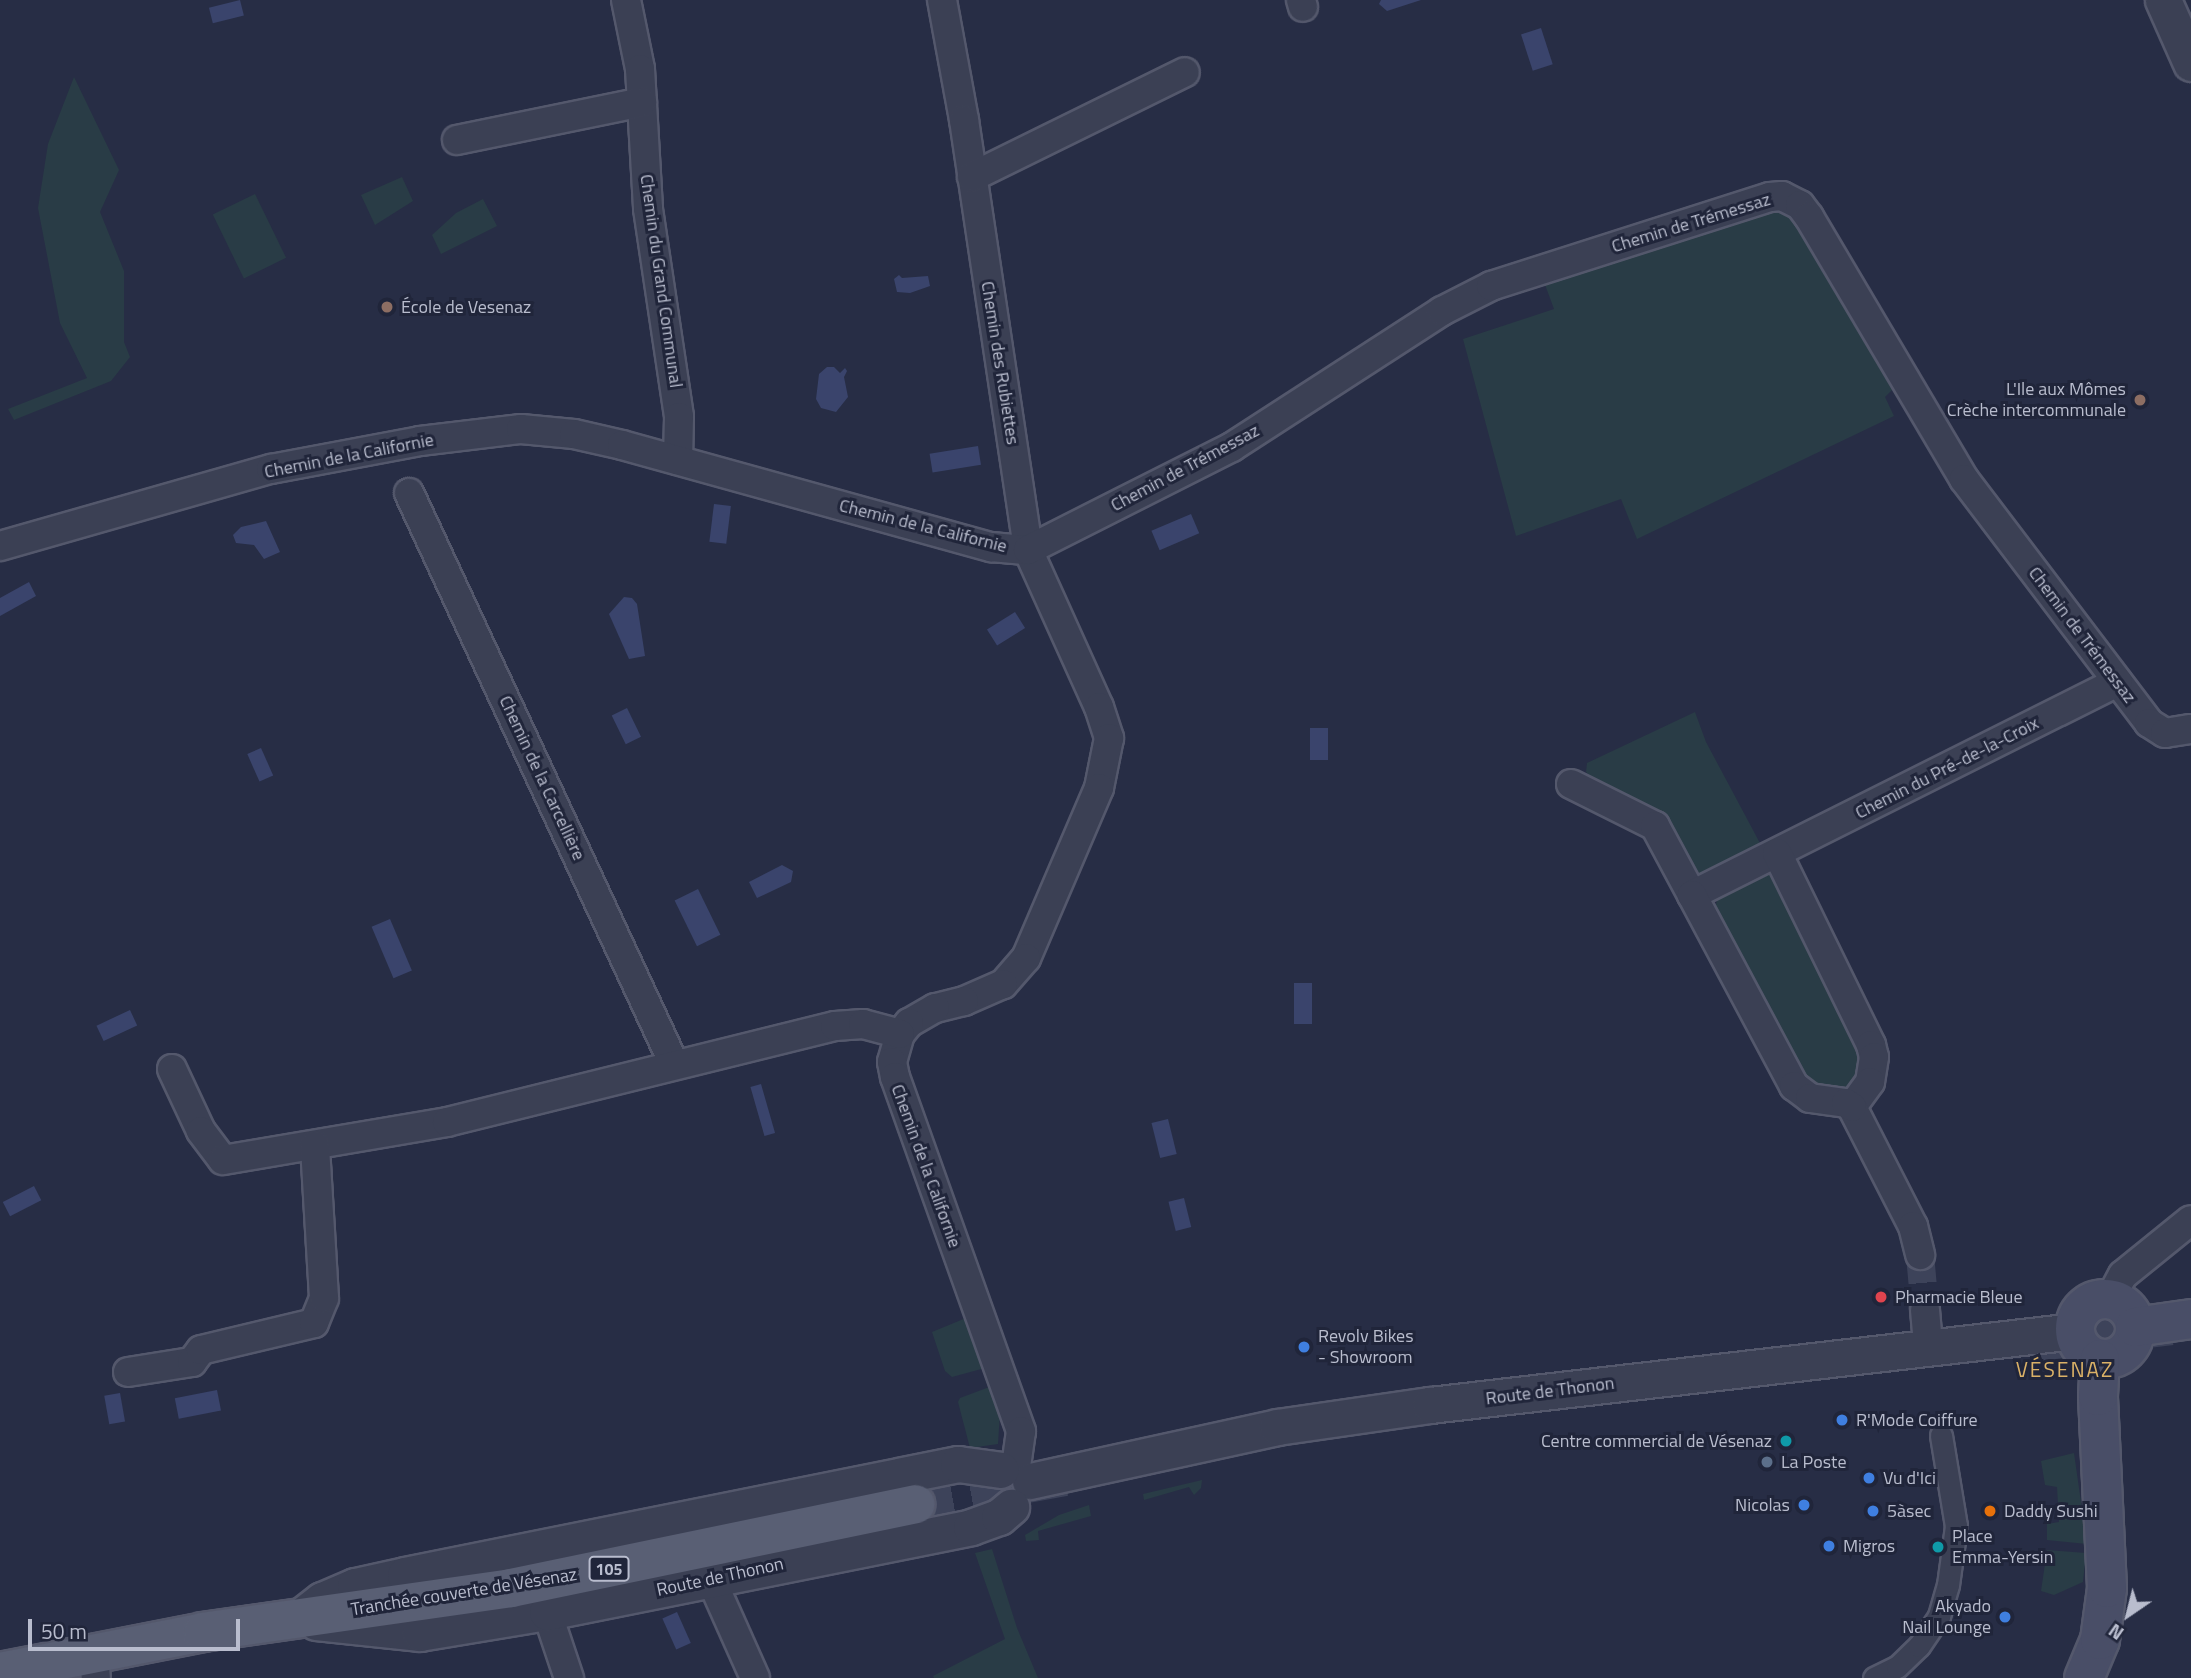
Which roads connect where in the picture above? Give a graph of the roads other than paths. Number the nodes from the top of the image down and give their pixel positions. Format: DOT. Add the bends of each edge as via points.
graph roads {
  1 [pos="626,0"];
  2 [pos="942,0"];
  3 [pos="2163,0"];
  4 [pos="2191,62"];
  5 [pos="1185,72"];
  6 [pos="642,102"];
  7 [pos="457,140"];
  8 [pos="972,177"];
  9 [pos="678,460"];
  10 [pos="409,493"];
  11 [pos="0,546"];
  12 [pos="1028,550"];
  13 [pos="2118,682"];
  14 [pos="2191,729"];
  15 [pos="1571,783"];
  16 [pos="1776,853"];
  17 [pos="1692,895"];
  18 [pos="900,1034"];
  19 [pos="674,1064"];
  20 [pos="172,1069"];
  21 [pos="1852,1107"];
  22 [pos="314,1145"];
  23 [pos="2191,1220"];
  24 [pos="1920,1255"];
  25 [pos="1924,1310"];
  26 [pos="2122,1313"];
  27 [pos="2191,1319"];
  28 [pos="2074,1331"];
  29 [pos="1928,1346"];
  30 [pos="2100,1359"];
  31 [pos="128,1372"];
  32 [pos="1941,1434"];
  33 [pos="1014,1481"];
  34 [pos="915,1504"];
  35 [pos="711,1579"];
  36 [pos="547,1612"];
  37 [pos="300,1617"];
  38 [pos="95,1665"];
  39 [pos="1,1669"];
  40 [pos="569,1678"];
  41 [pos="755,1678"];
  42 [pos="1874,1678"];
  43 [pos="2084,1678"];
  1 -- 6 [label="street, Chemin du Grand Communal"];
  2 -- 8 [label="street, Chemin des Rubiettes"];
  3 -- 4 [label="street"];
  5 -- 8 [label="street"];
  6 -- 7 [label="street"];
  6 -- 9 [label="street, Chemin du Grand Communal" via="648,209 679,417"];
  8 -- 12 [label="street, Chemin des Rubiettes"];
  9 -- 11 [label="street, Chemin de la Californie" via="544,430 469,434 271,469"];
  9 -- 12 [label="street, Chemin de la Californie" via="991,547"];
  10 -- 19 [label="street, Chemin de la Carcellière"];
  12 -- 13 [label="street, Chemin de Trémessaz" via="1232,447 1442,311 1491,286 1782,196 1794,200 1808,217 1964,480"];
  12 -- 18 [label="street, Chemin de la Californie" via="1108,730 1103,776 1034,943 1017,969 991,990 919,1015"];
  13 -- 14 [label="street, Chemin de Trémessaz" via="2149,723 2165,733"];
  13 -- 16 [label="street, Chemin du Pré-de-la-Croix"];
  15 -- 17 [label="street" via="1655,826"];
  16 -- 17 [label="street, Chemin du Pré-de-la-Croix"];
  16 -- 21 [label="street" via="1871,1045 1870,1082"];
  17 -- 21 [label="street" via="1794,1086 1810,1098"];
  18 -- 19 [label="street" via="855,1023"];
  18 -- 33 [label="street, Chemin de la Californie" via="892,1062 895,1077 1021,1431"];
  19 -- 22 [label="street" via="447,1122"];
  20 -- 22 [label="street" via="201,1131 223,1160"];
  21 -- 24 [label="street" via="1913,1226"];
  22 -- 31 [label="street" via="324,1298 314,1323 201,1350 192,1362"];
  23 -- 26 [label="street" via="2123,1275"];
  25 -- 29 [label="street"];
  26 -- 27 [label="main road"];
  26 -- 28 [label="main road" via="2094,1300 2078,1313"];
  26 -- 30 [label="main road" via="2133,1341 2127,1350"];
  28 -- 29 [label="street, Route de Thonon"];
  28 -- 30 [label="main road" via="2082,1350"];
  29 -- 33 [label="street, Route de Thonon" via="1277,1427"];
  30 -- 43 [label="main road" via="2107,1588 2100,1640"];
  32 -- 42 [label="street" via="1956,1526 1948,1585 1939,1616 1919,1646 1897,1667"];
  33 -- 35 [label="street, Route de Thonon" via="999,1517 971,1527"];
  33 -- 37 [label="street, Route de Thonon" via="958,1464 405,1575 322,1600"];
  34 -- 37 [label="main road, Tranchée couverte de Vésenaz / 105" via="511,1588"];
  35 -- 36 [label="street, Route de Thonon"];
  35 -- 41 [label="street"];
  36 -- 37 [label="street, Route de Thonon" via="420,1633 324,1624"];
  36 -- 40 [label="street"];
  37 -- 38 [label="main road, Route de Thonon / 105"];
  38 -- 39 [label="main road, Route de Thonon / 105"];
}
